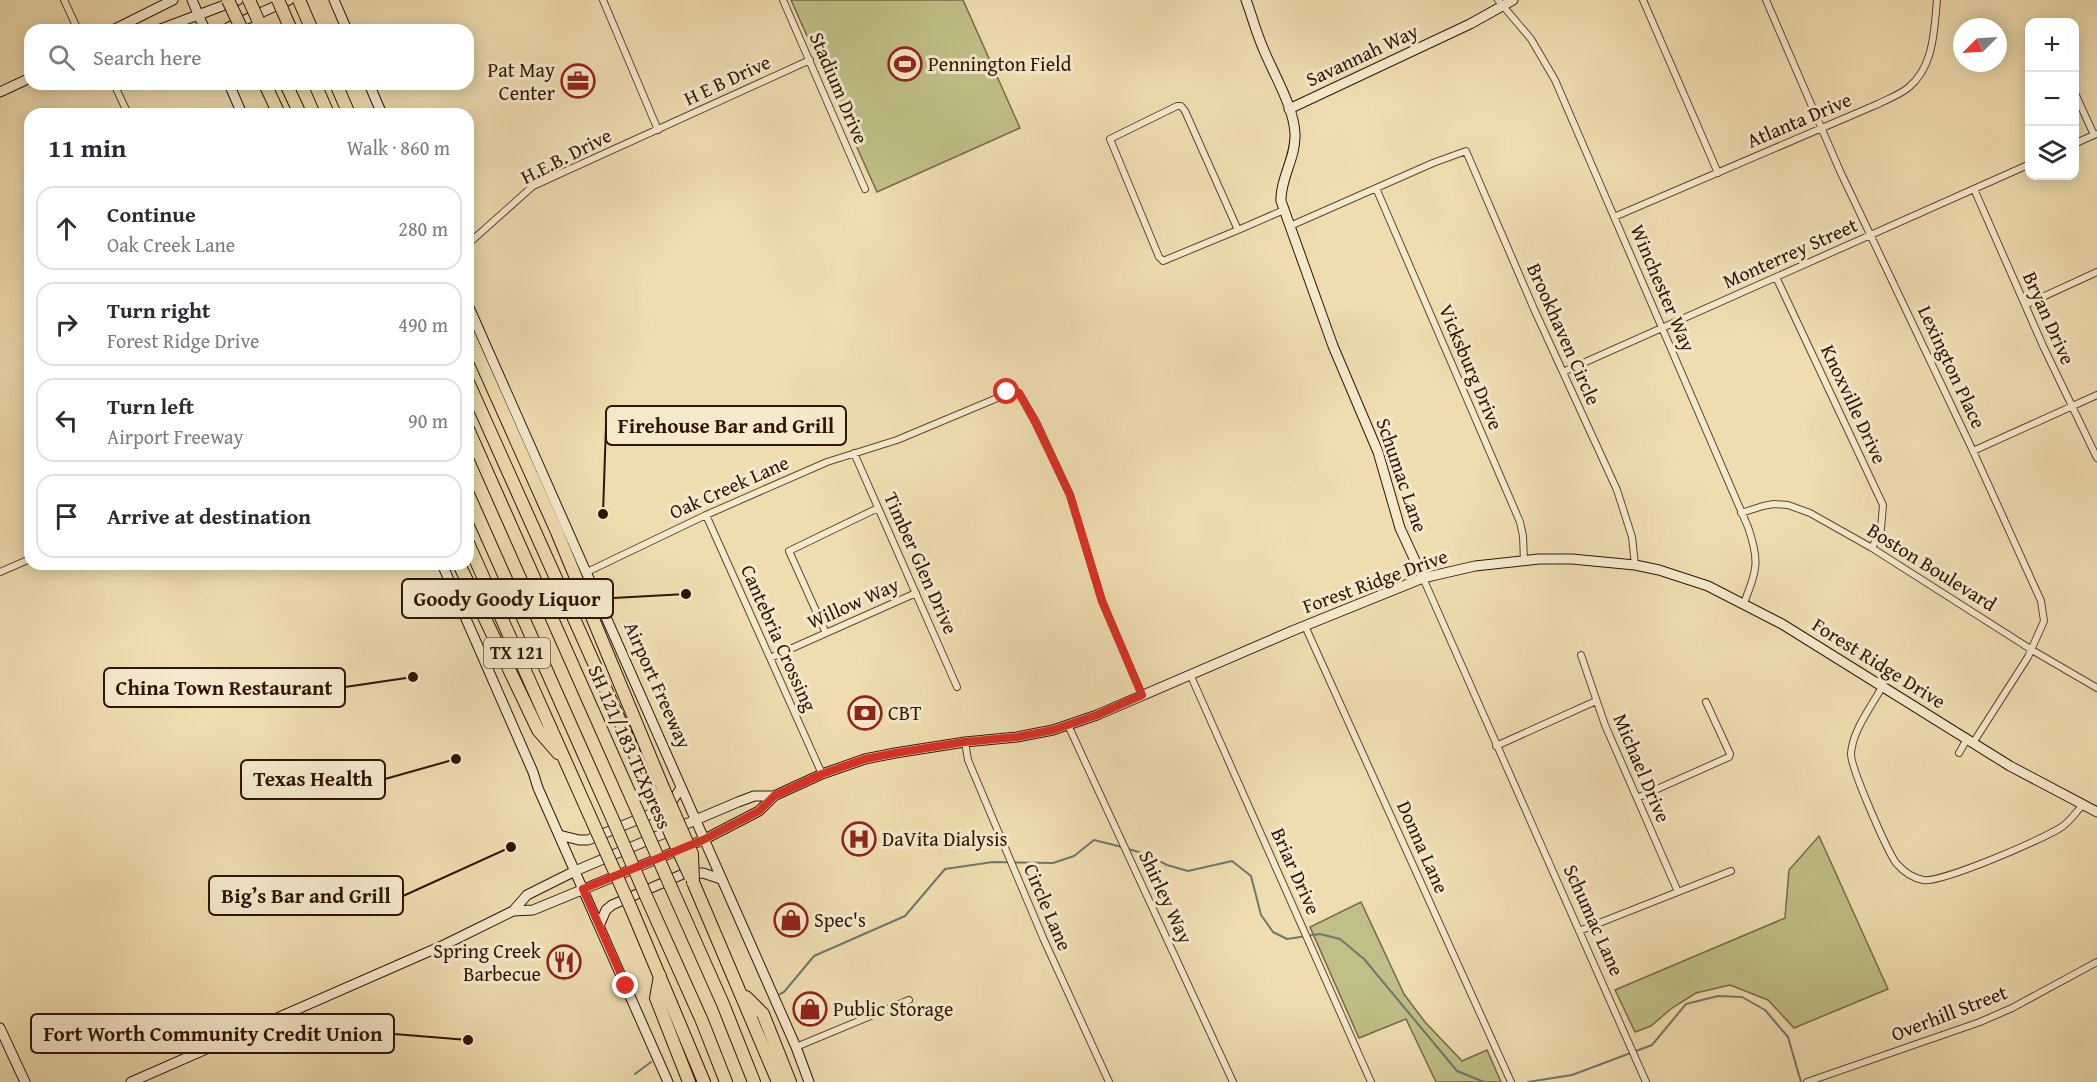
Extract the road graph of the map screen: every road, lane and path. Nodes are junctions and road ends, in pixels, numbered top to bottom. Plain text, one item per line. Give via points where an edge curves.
1 (64, 0) edge
2 (173, 0) edge
3 (192, 0) edge
4 (228, 0) edge
5 (238, 0) edge
6 (249, 0) edge
7 (299, 0) edge
8 (333, 0) edge
9 (603, 0) edge
10 (783, 0) edge
11 (1246, 0) edge
12 (1513, 0) edge
13 (1643, 0) edge
14 (1766, 0) edge
15 (1937, 0) edge
16 (283, 3) edge
17 (1501, 3) edge
18 (158, 4) edge
19 (198, 15) junction
20 (75, 24) edge
21 (125, 24) edge
22 (174, 24) edge
23 (202, 24) edge
24 (236, 24) edge
25 (239, 24) edge
26 (260, 24) edge
27 (289, 24) edge
28 (310, 24) edge
29 (344, 24) edge
30 (810, 60) junction
31 (24, 81) edge
32 (117, 90) edge
33 (232, 90) edge
34 (268, 90) edge
35 (289, 90) edge
36 (318, 90) edge
37 (339, 90) edge
38 (372, 90) edge
39 (0, 92) edge
40 (2079, 101) edge
41 (125, 108) edge
42 (239, 108) edge
43 (276, 108) edge
44 (297, 108) edge
45 (325, 108) edge
46 (346, 108) edge
47 (379, 108) edge
48 (1289, 109) junction
49 (1822, 128) junction
50 (658, 130) junction
51 (2096, 134) edge
52 (2079, 142) edge
53 (2025, 166) edge
54 (1718, 173) junction
55 (1376, 188) junction
56 (865, 189) dead end
57 (1974, 189) junction
58 (1284, 210) junction
59 (1614, 217) junction
60 (1290, 226) junction
61 (1238, 230) junction
62 (1871, 235) junction
63 (474, 239) edge
64 (2097, 272) edge
65 (1776, 277) junction
66 (2025, 305) junction
67 (474, 318) edge
68 (1662, 328) junction
69 (474, 346) edge
70 (1563, 372) junction
71 (474, 395) edge
72 (2097, 395) edge
73 (2071, 407) junction
74 (474, 443) edge
75 (1973, 451) junction
76 (854, 453) junction
77 (2097, 458) edge
78 (474, 507) edge
79 (878, 508) junction
80 (1741, 513) junction
81 (706, 515) junction
82 (1872, 548) junction
83 (474, 556) edge
84 (1524, 561) junction
85 (24, 562) edge
86 (1635, 565) junction
87 (445, 570) edge
88 (462, 570) edge
89 (0, 572) edge
90 (587, 572) junction
91 (1423, 579) junction
92 (916, 593) junction
93 (1744, 603) junction
94 (1305, 626) junction
95 (825, 633) junction
96 (2032, 650) junction
97 (1581, 655) dead end
98 (770, 658) junction
99 (1191, 674) junction
100 (957, 687) dead end
101 (1882, 687) junction
102 (2097, 688) edge
103 (1142, 695) junction
104 (1596, 701) junction
105 (1706, 702) dead end
106 (1068, 725) junction
107 (1970, 741) junction
108 (964, 742) junction
109 (1496, 746) junction
110 (1959, 753) dead end
111 (567, 764) junction
112 (822, 774) junction
113 (681, 788) junction
114 (658, 792) junction
115 (774, 796) junction
116 (1637, 798) junction
117 (2082, 806) junction
118 (2097, 812) edge
119 (694, 820) junction
120 (559, 835) junction
121 (703, 840) junction
122 (1731, 871) dead end
123 (575, 872) junction
124 (721, 879) junction
125 (583, 889) junction
126 (1678, 892) junction
127 (513, 911) junction
128 (599, 926) junction
129 (1579, 931) junction
130 (2097, 963) edge
131 (660, 976) junction
132 (740, 992) junction
133 (909, 1000) dead end
134 (0, 1028) edge
135 (796, 1047) junction
136 (1510, 1080) edge
137 (25, 1082) edge
138 (131, 1082) edge
139 (668, 1082) edge
140 (688, 1082) edge
141 (704, 1082) edge
142 (726, 1082) edge
143 (754, 1082) edge
144 (778, 1082) edge
145 (790, 1082) edge
146 (809, 1082) edge
147 (1109, 1082) edge
148 (1233, 1082) edge
149 (1371, 1082) edge
150 (1646, 1082) edge
151 (1807, 1082) edge

1 - 20 street
2 - 18 main road
3 - 19 main road
4 - 25 highway, bridge
5 - 19 main road
6 - 26 highway, bridge
7 - 28 highway
8 - 29 main road
9 - 50 street
10 - 30 street, Stadium Drive
11 - 48 main road, Schumac Lane
12 - 17 main road, Savannah Way
13 - 54 street
14 - 49 street, Lexington Place
15 - 49 street, Atlanta Drive via 1933,45 1916,79 1900,93
16 - 24 main road
16 - 27 highway
17 - 48 main road, Savannah Way
17 - 59 street, Winchester Way via 1542,56
18 - 21 main road
19 - 22 main road
19 - 23 main road
30 - 50 street, H E B Drive
30 - 56 street, Stadium Drive
31 - 39 main road
32 - 41 street
33 - 42 main road
34 - 43 highway
35 - 44 highway
36 - 45 highway
37 - 46 highway
38 - 47 main road
40 - 51 street
48 - 58 main road, Schumac Lane via 1295,136 1280,194
49 - 54 street, Atlanta Drive
49 - 62 street, Lexington Place
50 - 63 street, H.E.B. Drive via 533,186
51 - 52 street
53 - 57 street, Monterrey Street
54 - 59 street, Atlanta Drive
55 - 60 street
55 - 70 street, Brookhaven Circle via 1463,151 1468,154
55 - 84 street, Vicksburg Drive via 1520,522
57 - 62 street, Monterrey Street
57 - 66 street, Bryan Drive
58 - 60 main road, Schumac Lane
58 - 61 street
59 - 68 street, Winchester Way
60 - 91 main road, Schumac Lane via 1333,346 1378,452 1400,528
61 - 61 street via 1163,261 1114,153 1111,137 1181,106
62 - 65 street, Monterrey Street
62 - 75 street, Lexington Place
64 - 66 street
65 - 68 street, Monterrey Street
65 - 82 street, Knoxville Drive via 1883,505 1881,530
66 - 73 street, Bryan Drive
67 - 90 main road, Airport Freeway
68 - 70 street, Monterrey Street
68 - 80 street, Winchester Way
69 - 114 highway via 557,532
70 - 86 street, Brookhaven Circle via 1617,490 1632,537
71 - 114 highway, TX 121
72 - 73 street
73 - 75 street
73 - 77 street, Bryan Drive
74 - 143 highway, SH 121/183 TEXpress, bridge
75 - 96 street, Lexington Place via 2041,601 2044,621
76 - 79 street, Timber Glen Drive
76 - 81 street, Oak Creek Lane
76 - 103 street, Oak Creek Lane via 897,440 1007,392 1019,393 1070,495 1102,601
78 - 142 highway, bridge
79 - 92 street, Timber Glen Drive
79 - 95 street via 789,551
80 - 82 street, Boston Boulevard via 1763,506 1788,505
80 - 93 street, Winchester Way via 1755,547 1757,565
81 - 90 street, Oak Creek Lane
81 - 98 street, Cantebria Crossing
82 - 96 street, Boston Boulevard
83 - 111 highway, TX 121
84 - 86 main road, Forest Ridge Drive via 1572,559
84 - 91 main road, Forest Ridge Drive via 1474,566
85 - 89 street
86 - 93 main road, Forest Ridge Drive via 1708,586
87 - 120 main road
88 - 111 highway via 538,730
90 - 113 main road, Airport Freeway
91 - 94 main road, Forest Ridge Drive
91 - 109 street, Schumac Lane
92 - 95 street, Willow Way
92 - 100 street, Timber Glen Drive
93 - 101 main road, Forest Ridge Drive
94 - 99 main road, Forest Ridge Drive
94 - 136 street, Donna Lane
95 - 98 street, Willow Way
96 - 102 street, Boston Boulevard
96 - 107 street, Lexington Place
97 - 104 street, Michael Drive
98 - 112 street, Cantebria Crossing
99 - 103 main road, Forest Ridge Drive
99 - 149 street, Briar Drive
101 - 107 main road, Forest Ridge Drive
101 - 117 street via 1856,735 1851,759 1892,857 1907,873 1930,881 1959,872 2062,827
103 - 106 main road, Forest Ridge Drive
104 - 109 street
104 - 116 street, Michael Drive
105 - 116 street via 1729,757
106 - 108 main road, Forest Ridge Drive via 1017,737
106 - 148 street, Shirley Way
107 - 110 street, Lexington Place
107 - 117 main road, Forest Ridge Drive
108 - 112 main road, Forest Ridge Drive via 865,759
108 - 147 street, Circle Lane via 968,760 1044,940
109 - 129 street, Schumac Lane
111 - 131 highway, TX 121, bridge
112 - 115 main road, Forest Ridge Drive
113 - 119 main road, Airport Freeway
113 - 120 main road via 668,807 588,840
114 - 132 highway, TX 121, bridge
115 - 119 main road, Forest Ridge Drive via 754,796
115 - 121 main road, Forest Ridge Drive via 759,811
116 - 126 street, Michael Drive
117 - 118 main road, Forest Ridge Drive
119 - 121 main road, Airport Freeway
119 - 123 main road, Forest Ridge Drive
120 - 123 main road
121 - 124 main road, Airport Freeway
121 - 125 main road, Forest Ridge Drive
122 - 126 street
123 - 125 main road
123 - 127 main road, Forest Ridge Drive via 527,895
124 - 128 main road via 703,873 683,874 612,905
124 - 135 main road, Airport Freeway
125 - 127 main road, Forest Ridge Drive via 533,910
125 - 128 main road
126 - 129 street
127 - 138 main road, Forest Ridge Drive
128 - 139 main road
129 - 150 street, Schumac Lane
130 - 151 street, Overhill Street via 1980,1022
131 - 140 highway via 656,998
131 - 141 highway, TX 121
132 - 144 highway, TX 121
132 - 145 highway via 763,1014
133 - 135 street
134 - 137 main road
135 - 146 main road, Airport Freeway

